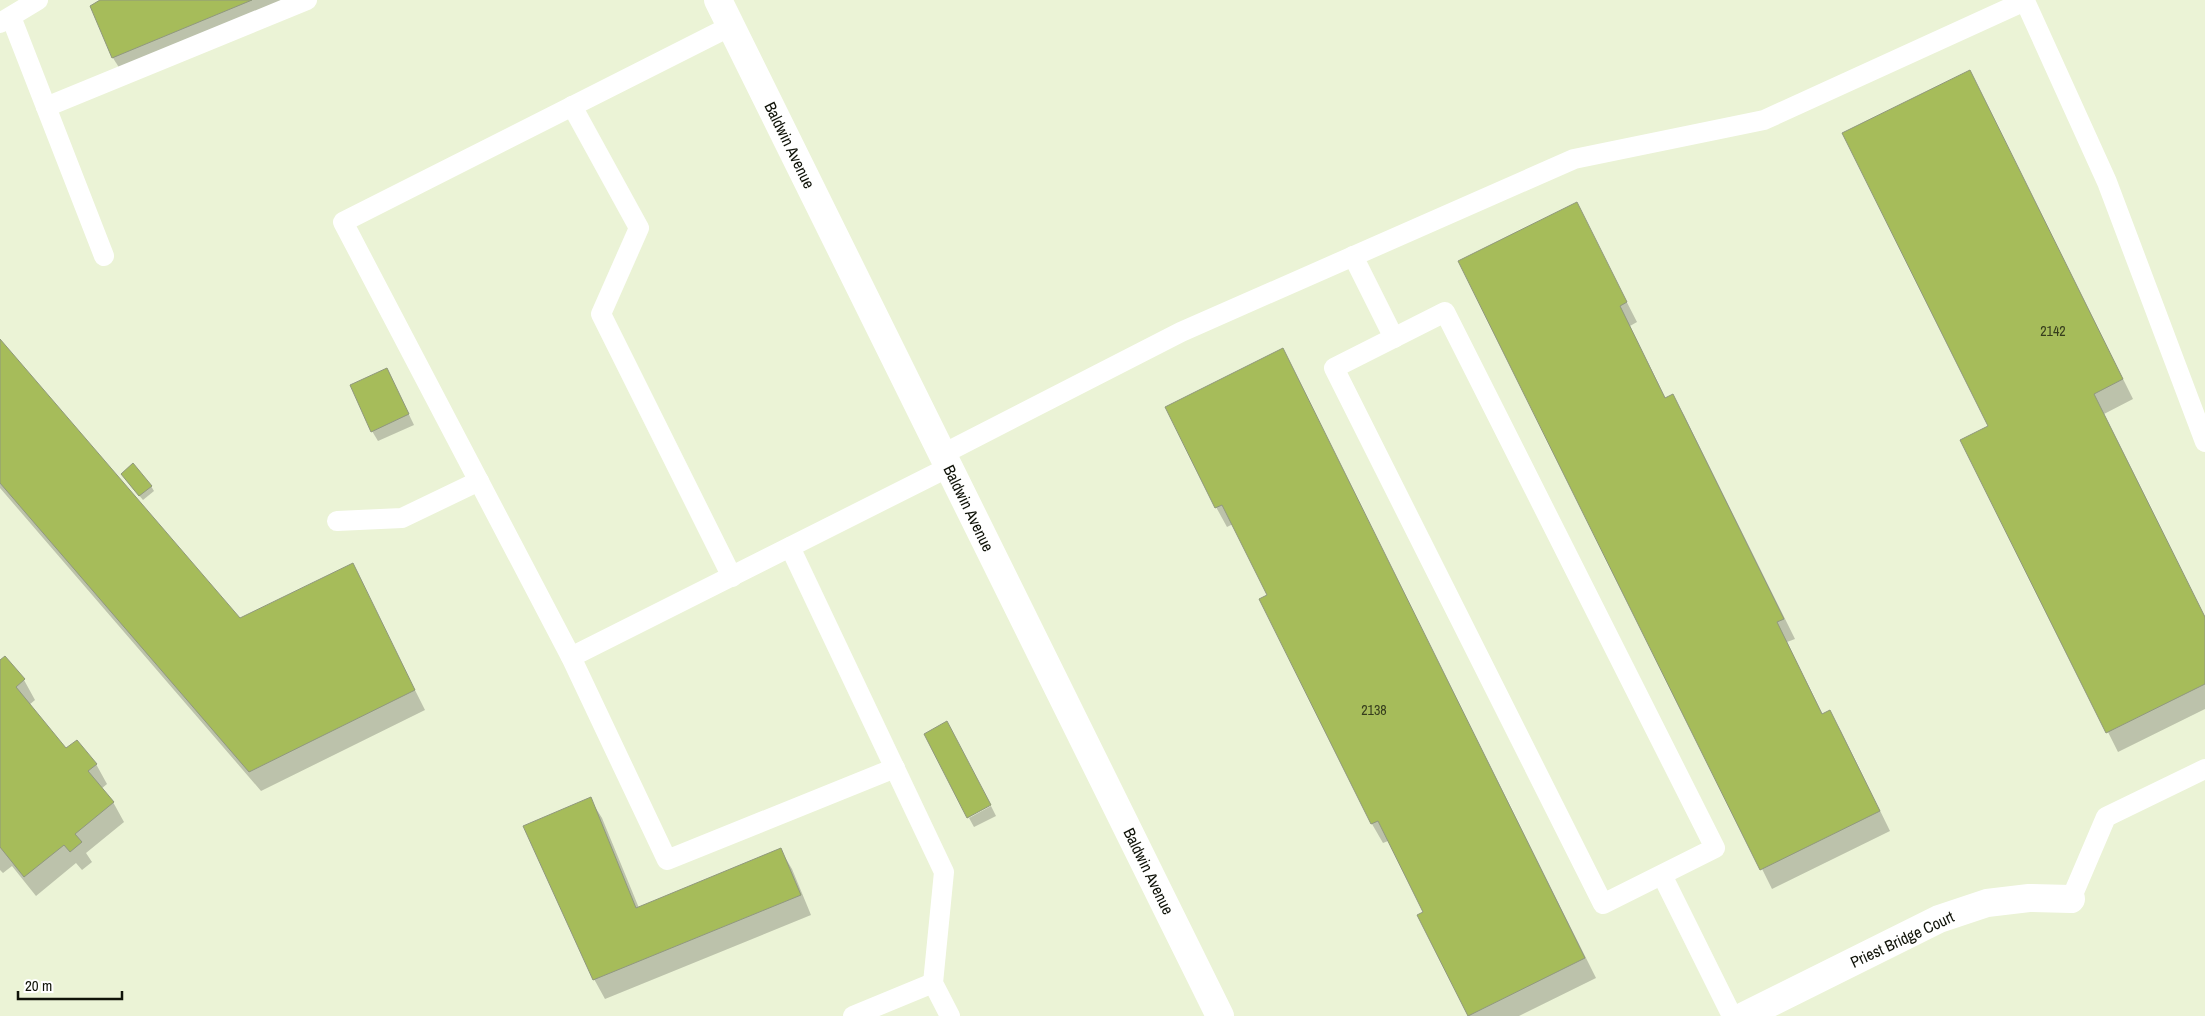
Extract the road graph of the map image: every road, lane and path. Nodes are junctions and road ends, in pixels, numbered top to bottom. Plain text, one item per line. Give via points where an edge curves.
1 (38, 0) edge
2 (307, 0) edge
3 (718, 0) edge
4 (5, 20) edge
5 (731, 26) junction
6 (572, 106) junction
7 (46, 107) junction
8 (104, 256) dead end
9 (1353, 256) junction
10 (1394, 338) junction
11 (2205, 442) edge
12 (946, 461) junction
13 (479, 481) junction
14 (337, 521) dead end
15 (790, 547) junction
16 (732, 577) junction
17 (571, 657) junction
18 (895, 768) junction
19 (2205, 769) edge
20 (1662, 875) junction
21 (2070, 899) joint
22 (933, 982) junction
23 (853, 1016) edge
24 (950, 1016) edge
25 (1220, 1016) edge
26 (1732, 1016) edge
27 (1744, 1016) edge

1 - 4 lane
2 - 7 lane
3 - 5 street, Baldwin Avenue
4 - 7 lane
5 - 6 lane
5 - 12 street, Baldwin Avenue
6 - 13 lane via 343,222
6 - 16 lane via 639,228 601,314
7 - 8 lane
9 - 10 lane
9 - 11 lane via 1574,159 1764,120 2025,1 2107,182
9 - 12 lane via 1181,332
10 - 20 lane via 1445,312 1715,848
10 - 20 lane via 1334,368 1603,904
12 - 15 lane
12 - 25 street, Baldwin Avenue
13 - 14 lane via 402,518
13 - 17 lane
15 - 16 lane
15 - 18 lane
16 - 17 lane
17 - 18 lane via 667,860
18 - 22 lane via 944,872
19 - 21 lane via 2106,817
20 - 26 lane
21 - 27 street, Priest Bridge Court via 2029,898 1987,903 1939,919
22 - 23 lane
22 - 24 lane

